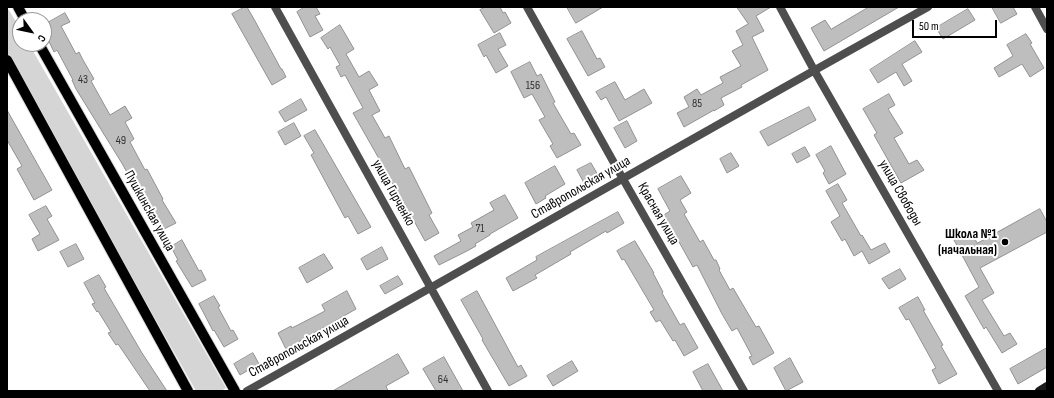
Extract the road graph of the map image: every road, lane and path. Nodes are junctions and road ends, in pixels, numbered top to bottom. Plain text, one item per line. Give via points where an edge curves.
1 (275, 7) edge
2 (528, 7) edge
3 (780, 7) edge
4 (928, 7) edge
5 (1035, 7) edge
6 (1047, 29) edge
7 (44, 52) edge
8 (7, 60) edge
9 (814, 70) junction
10 (623, 179) junction
11 (431, 288) junction
12 (1047, 386) edge
13 (188, 391) edge
14 (235, 391) edge
15 (246, 391) edge
16 (488, 391) edge
17 (744, 391) edge
18 (998, 391) edge
19 (1038, 391) edge

1 - 11 street, улица Гирченко
2 - 10 street, Красная улица
3 - 9 street, улица Свободы
4 - 9 street, Ставропольская улица
5 - 6 street
7 - 14 main road, Пушкинская улица
8 - 13 main road
9 - 10 street, Ставропольская улица
9 - 18 street, улица Свободы
10 - 11 street, Ставропольская улица
10 - 17 street, Красная улица
11 - 15 street, Ставропольская улица
11 - 16 street, улица Гирченко
12 - 19 street

